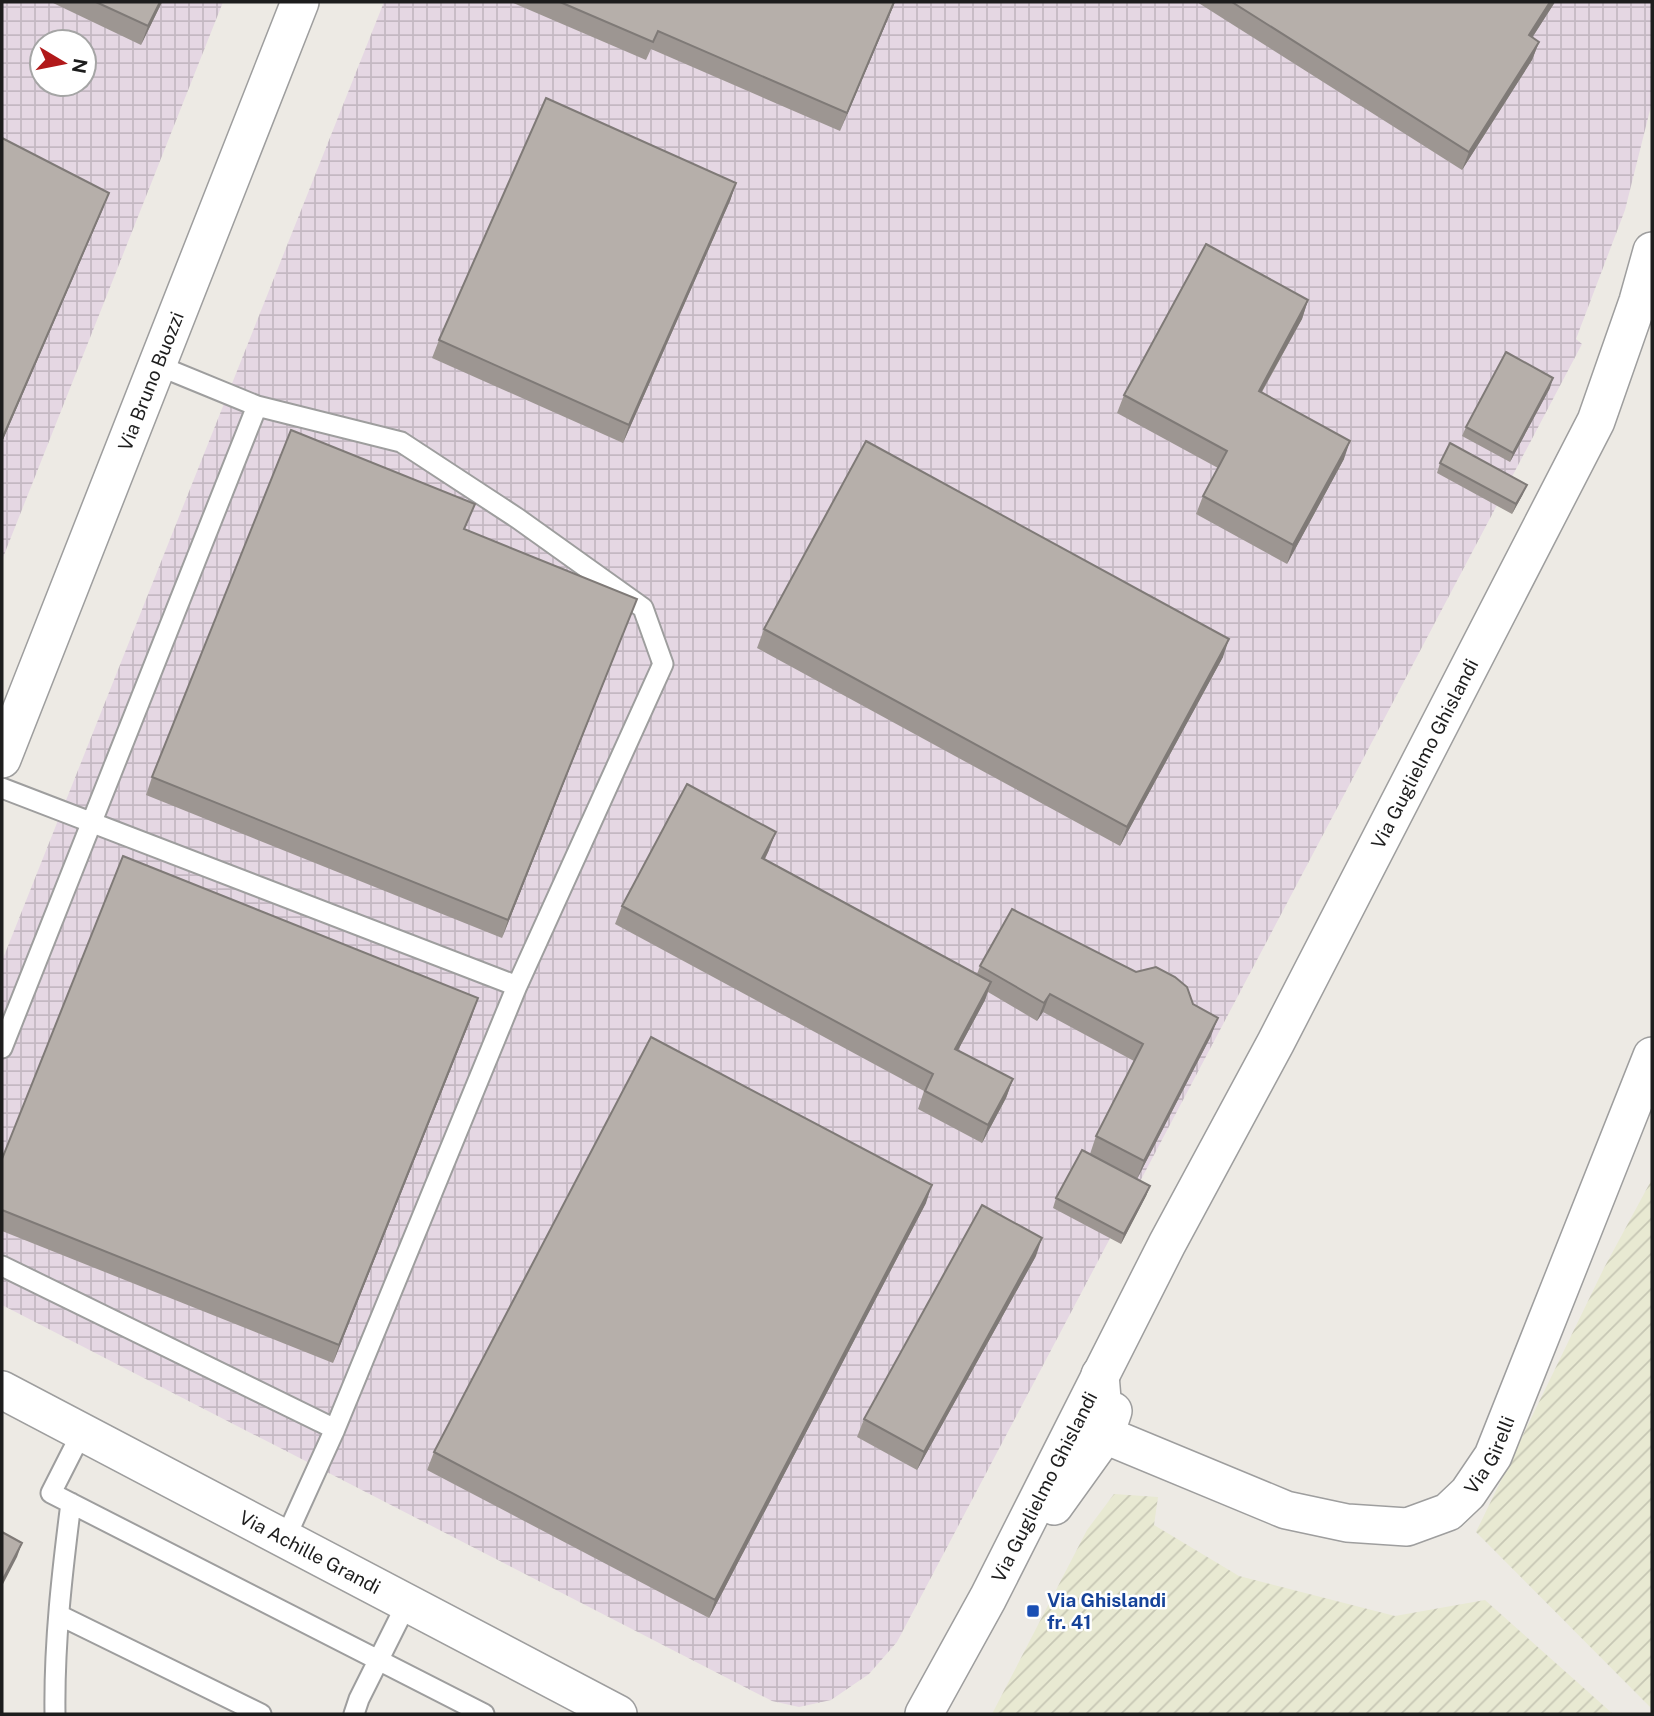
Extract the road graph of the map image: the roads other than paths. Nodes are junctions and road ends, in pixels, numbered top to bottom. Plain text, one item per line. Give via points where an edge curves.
1 (300, 2) edge
2 (1652, 251) edge
3 (157, 365) junction
4 (257, 406) junction
5 (2, 759) edge
6 (2, 788) edge
7 (92, 823) junction
8 (517, 986) junction
9 (2, 1048) edge
10 (1652, 1056) edge
11 (1167, 1244) junction
12 (2, 1266) edge
13 (1100, 1374) junction
14 (2, 1390) edge
15 (335, 1429) junction
16 (82, 1432) junction
17 (1105, 1435) junction
18 (71, 1503) junction
19 (285, 1539) junction
20 (988, 1598) junction
21 (407, 1603) junction
22 (59, 1615) junction
23 (379, 1660) junction
24 (924, 1712) edge
25 (55, 1714) edge
26 (261, 1714) edge
27 (354, 1714) edge
28 (484, 1714) edge
29 (618, 1714) edge

1 - 3 street, Via Bruno Buozzi
2 - 11 street, Via Guglielmo Ghislandi via 1595,421 1276,1042
3 - 4 lane
3 - 5 street, Via Bruno Buozzi
4 - 7 lane
4 - 8 lane via 401,442 643,608 663,664
6 - 7 lane
7 - 8 lane
7 - 9 lane
8 - 15 lane
10 - 17 street, Via Girelli via 1493,1455 1468,1493 1448,1512 1407,1527 1347,1523 1286,1510
11 - 13 street, Via Guglielmo Ghislandi
11 - 17 street, Via Guglielmo Ghislandi
12 - 15 lane
13 - 17 street, Via Guglielmo Ghislandi
13 - 20 street, Via Guglielmo Ghislandi
14 - 16 street, Via Achille Grandi
15 - 19 lane
16 - 18 lane via 51,1493
16 - 19 street, Via Achille Grandi
17 - 20 street, Via Guglielmo Ghislandi
18 - 22 lane
18 - 23 lane
19 - 21 street, Via Achille Grandi
20 - 24 street, Via Guglielmo Ghislandi
21 - 23 lane
21 - 29 street, Via Achille Grandi
22 - 25 lane
22 - 26 lane
23 - 27 lane
23 - 28 lane

